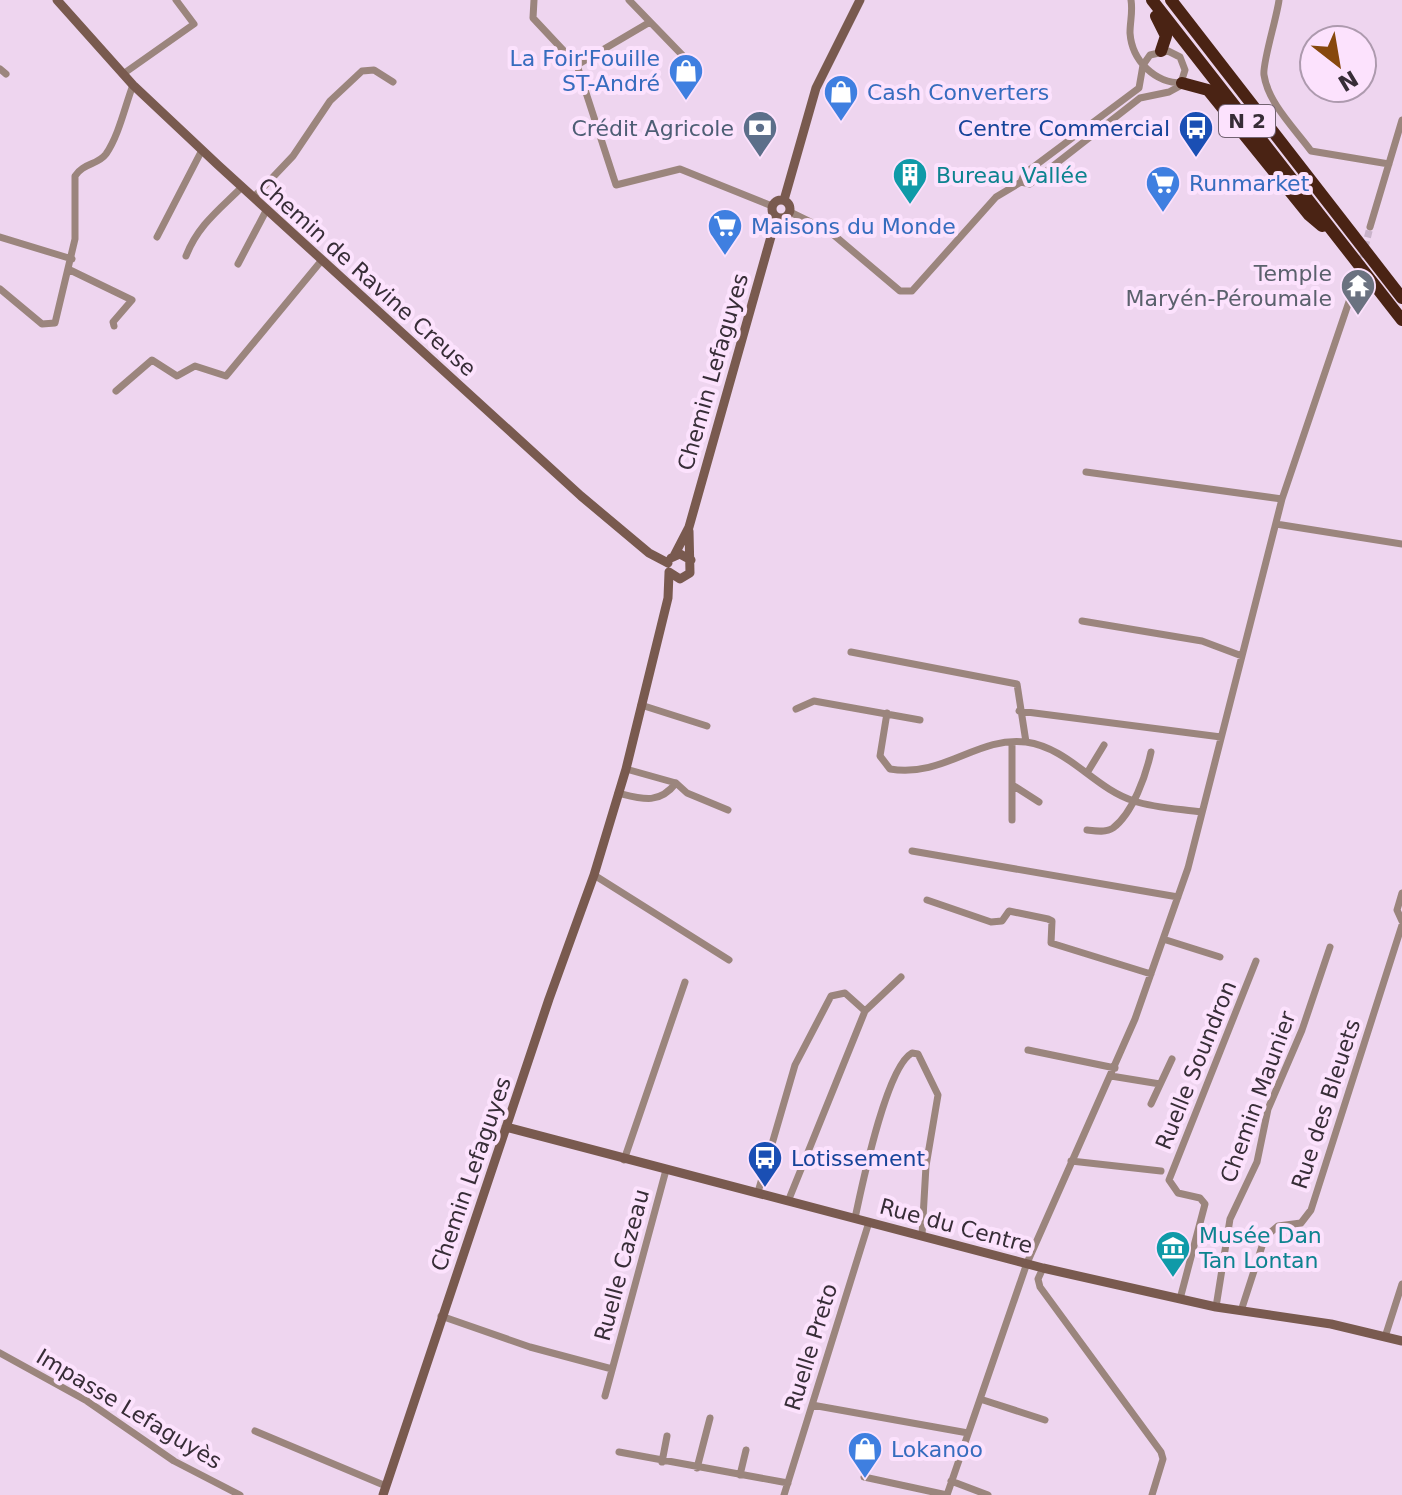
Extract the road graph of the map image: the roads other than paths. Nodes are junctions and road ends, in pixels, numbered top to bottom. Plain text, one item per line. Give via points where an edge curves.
1 (57, 0) edge
2 (176, 0) edge
3 (534, 0) edge
4 (629, 0) edge
5 (860, 0) edge
6 (1131, 0) edge
7 (1146, 0) edge
8 (1152, 0) edge
9 (1171, 0) edge
10 (1179, 0) edge
11 (1279, 0) edge
12 (650, 22) junction
13 (1161, 51) junction
14 (688, 61) dead end
15 (577, 65) junction
16 (1143, 65) junction
17 (123, 74) junction
18 (1143, 79) junction
19 (393, 82) dead end
20 (1182, 83) junction
21 (1235, 83) junction
22 (133, 85) junction
23 (1157, 92) junction
24 (1402, 120) edge
25 (202, 150) junction
26 (1389, 164) junction
27 (1021, 182) junction
28 (242, 187) junction
29 (254, 197) junction
30 (784, 200) junction
31 (267, 209) junction
32 (772, 211) junction
33 (787, 215) junction
34 (774, 226) junction
35 (1370, 227) tunnel mouth
36 (0, 237) edge
37 (157, 237) dead end
38 (1342, 243) junction
39 (186, 256) dead end
40 (72, 259) junction
41 (322, 260) junction
42 (238, 264) dead end
43 (70, 270) junction
44 (1357, 278) tunnel mouth
45 (0, 289) edge
46 (1402, 298) edge
47 (1402, 320) edge
48 (114, 326) dead end
49 (116, 391) dead end
50 (1086, 472) dead end
51 (1282, 499) junction
52 (1276, 524) junction
53 (689, 527) junction
54 (1402, 544) edge
55 (691, 560) junction
56 (670, 564) junction
57 (686, 577) junction
58 (668, 598) junction
59 (1082, 621) dead end
60 (851, 652) dead end
61 (1242, 656) junction
62 (641, 705) junction
63 (796, 709) dead end
64 (1019, 711) junction
65 (887, 713) junction
66 (920, 720) dead end
67 (707, 726) dead end
68 (1221, 737) junction
69 (1012, 742) junction
70 (1026, 742) junction
71 (1104, 745) dead end
72 (1151, 752) dead end
73 (626, 769) junction
74 (1087, 773) junction
75 (676, 783) junction
76 (1014, 786) junction
77 (618, 793) junction
78 (1132, 801) junction
79 (1039, 802) dead end
80 (728, 810) dead end
81 (1201, 812) junction
82 (1012, 820) dead end
83 (1087, 830) dead end
84 (912, 851) dead end
85 (594, 875) junction
86 (1402, 893) edge
87 (1178, 897) junction
88 (927, 900) dead end
89 (1402, 923) edge
90 (1163, 939) junction
91 (1330, 947) dead end
92 (1220, 957) dead end
93 (729, 960) dead end
94 (1256, 961) dead end
95 (1151, 974) junction
96 (901, 977) dead end
97 (685, 982) dead end
98 (865, 1011) junction
99 (1028, 1050) dead end
100 (1172, 1059) dead end
101 (1113, 1072) junction
102 (1160, 1084) junction
103 (1151, 1104) dead end
104 (506, 1127) junction
105 (624, 1160) junction
106 (1071, 1161) junction
107 (666, 1170) junction
108 (1161, 1171) dead end
109 (758, 1192) junction
110 (789, 1199) junction
111 (855, 1218) junction
112 (869, 1222) junction
113 (922, 1235) junction
114 (1027, 1263) junction
115 (1043, 1268) junction
116 (1402, 1284) edge
117 (1180, 1299) junction
118 (1216, 1307) junction
119 (1241, 1311) junction
120 (441, 1316) junction
121 (1385, 1337) junction
122 (1402, 1341) edge
123 (0, 1353) edge
124 (612, 1369) junction
125 (605, 1396) dead end
126 (980, 1399) junction
127 (812, 1405) junction
128 (710, 1418) dead end
129 (1045, 1420) dead end
130 (255, 1431) dead end
131 (968, 1433) junction
132 (667, 1436) dead end
133 (746, 1450) dead end
134 (619, 1452) dead end
135 (662, 1462) junction
136 (697, 1468) junction
137 (740, 1475) junction
138 (864, 1477) dead end
139 (951, 1481) junction
140 (788, 1483) junction
141 (385, 1490) edge
142 (240, 1495) edge
143 (784, 1495) edge
144 (988, 1495) edge
145 (1152, 1495) edge

1 - 17 main road, Chemin de Ravine Creuse
2 - 17 street via 194,24
3 - 15 street via 533,18
4 - 12 street
5 - 30 main road via 816,88
6 - 16 street via 1130,34
7 - 13 highway via 1166,36
8 - 38 highway, N 2
9 - 21 highway, N 2
10 - 21 highway
11 - 26 street via 1263,73 1271,95 1311,151
12 - 14 street
12 - 15 street
13 - 16 street
13 - 20 street via 1180,57
15 - 32 street via 616,185 680,169
16 - 18 street
16 - 20 street via 1160,80
17 - 22 main road, Chemin de Ravine Creuse
18 - 23 street
18 - 27 street via 1130,96 1024,174
19 - 29 street via 374,70 362,71 330,101 293,156
20 - 23 street via 1169,92
20 - 38 highway via 1208,90 1309,215
21 - 46 highway, N 2
22 - 25 main road, Chemin de Ravine Creuse
22 - 40 street via 108,152 75,176
23 - 27 street via 1140,98 1030,184
24 - 26 street
25 - 28 main road, Chemin de Ravine Creuse
25 - 37 street
26 - 35 street
27 - 33 street via 996,197 916,288 906,292 829,231
28 - 29 main road, Chemin de Ravine Creuse
28 - 39 street via 224,209 206,219
29 - 31 main road, Chemin de Ravine Creuse
30 - 32 main road via 778,200
30 - 33 main road
31 - 41 main road, Chemin de Ravine Creuse
31 - 42 street
32 - 33 main road
32 - 34 main road, Chemin Lefaguyes
33 - 34 main road
34 - 53 main road, Chemin Lefaguyes
36 - 40 street
38 - 47 highway, N 2
40 - 43 street
41 - 49 street via 226,376 195,366 177,376 152,360
41 - 56 main road, Chemin de Ravine Creuse via 581,496 649,553
43 - 45 street via 51,325
43 - 48 street via 132,300
44 - 51 street
50 - 51 street
51 - 52 street
52 - 54 street
52 - 61 street
53 - 55 main road, Chemin Lefaguyes
53 - 56 main road, Chemin Lefaguyes
55 - 56 main road via 680,554
55 - 57 main road
56 - 57 main road via 673,577
56 - 58 main road, Chemin Lefaguyes
57 - 58 main road, Chemin Lefaguyes
58 - 62 main road, Chemin Lefaguyes
59 - 61 street via 1202,641
60 - 64 street via 1017,684
61 - 68 street
62 - 67 street
62 - 73 main road, Chemin Lefaguyes
63 - 65 street via 814,701
64 - 68 street
64 - 70 street
65 - 66 street
65 - 69 street via 880,756 890,769 928,770
68 - 81 street
69 - 70 street
69 - 76 street
70 - 74 street via 1056,752
71 - 74 street
72 - 78 street
73 - 75 street
73 - 77 main road, Chemin Lefaguyes
74 - 78 street
75 - 77 street via 649,801
75 - 80 street
76 - 79 street
76 - 82 street
77 - 85 main road, Chemin Lefaguyes
78 - 81 street
78 - 83 street via 1112,828
81 - 87 street
84 - 87 street
85 - 93 street
85 - 104 main road, Chemin Lefaguyes
86 - 89 street, Rue des Bleuets via 1397,910
87 - 90 street
88 - 95 street via 991,922 1002,921 1009,911 1048,919 1051,943
89 - 119 street, Rue des Bleuets via 1311,1210 1301,1223 1278,1226 1265,1237
90 - 92 street
90 - 95 street
91 - 118 street, Chemin Maunier via 1268,1109 1257,1162 1230,1219
94 - 117 street, Ruelle Soundron via 1169,1180 1178,1193 1205,1204
95 - 101 street
96 - 98 street
97 - 105 street
98 - 109 street via 845,993 831,996 795,1065
98 - 110 street
99 - 101 street
100 - 102 street
101 - 102 street
101 - 106 street
102 - 103 street
104 - 105 main road, Rue du Centre
104 - 120 main road, Chemin Lefaguyes
105 - 107 main road, Rue du Centre
106 - 108 street
106 - 114 street
107 - 109 main road, Rue du Centre
107 - 124 street, Ruelle Cazeau
109 - 110 main road, Rue du Centre
110 - 111 main road, Rue du Centre
111 - 112 main road, Rue du Centre
111 - 113 street via 894,1078 903,1060 918,1054 938,1095
112 - 113 main road, Rue du Centre
112 - 127 street, Ruelle Preto
113 - 114 main road, Rue du Centre
114 - 115 main road, Rue du Centre
114 - 126 street
115 - 117 main road, Rue du Centre
115 - 145 street via 1040,1287 1161,1452
116 - 121 street
117 - 118 main road, Rue du Centre
118 - 119 main road, Rue du Centre
119 - 121 main road, Rue du Centre
120 - 124 street, Ruelle Cazeau
120 - 141 main road, Chemin Lefaguyes
121 - 122 main road, Rue du Centre
123 - 142 street, Impasse Lefaguyès via 87,1401 174,1461
124 - 125 street, Ruelle Cazeau
126 - 129 street
126 - 131 street
127 - 131 street
127 - 140 street, Ruelle Preto
128 - 136 street
130 - 141 street, Chemin Lefaguyes
131 - 139 street
132 - 135 street
133 - 137 street
134 - 135 street
135 - 136 street
136 - 137 street
137 - 140 street
138 - 139 street via 947,1495
139 - 144 street
140 - 143 street, Ruelle Preto

